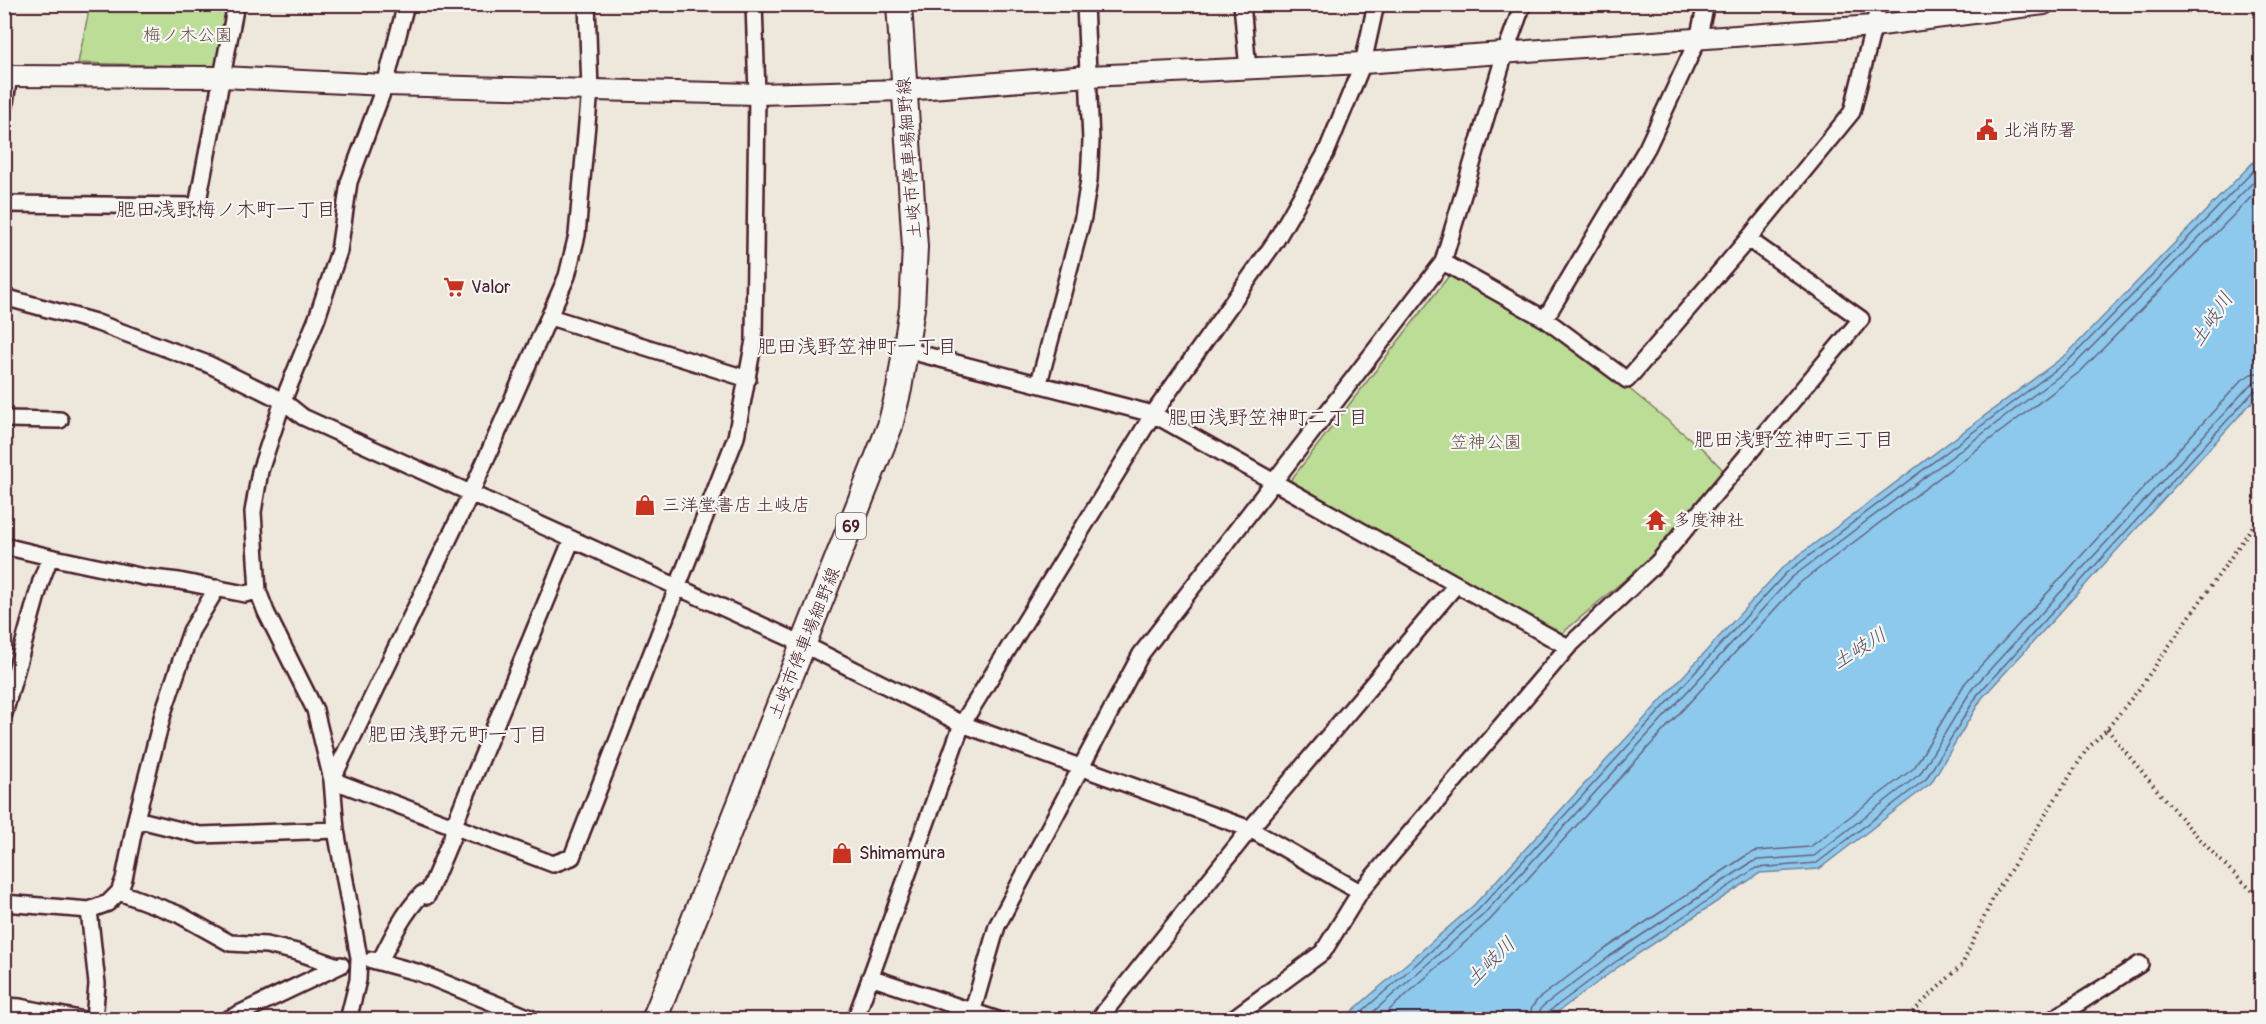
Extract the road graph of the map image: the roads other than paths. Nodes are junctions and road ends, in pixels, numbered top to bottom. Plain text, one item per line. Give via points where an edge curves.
1 (236, 4) edge
2 (406, 4) edge
3 (587, 4) edge
4 (754, 4) edge
5 (899, 4) edge
6 (1085, 4) edge
7 (1242, 4) edge
8 (1376, 4) edge
9 (1523, 4) edge
10 (1706, 4) edge
11 (1879, 4) edge
12 (2044, 4) edge
13 (1873, 26) junction
14 (1698, 39) junction
15 (1505, 52) junction
16 (1363, 63) junction
17 (1248, 70) junction
18 (7, 76) edge
19 (1089, 76) junction
20 (222, 77) junction
21 (386, 85) junction
22 (590, 90) junction
23 (904, 90) junction
24 (757, 94) junction
25 (4, 109) edge
26 (4, 204) edge
27 (1748, 239) junction
28 (1443, 262) junction
29 (4, 297) edge
30 (550, 317) junction
31 (1545, 319) junction
32 (906, 350) junction
33 (748, 379) junction
34 (1039, 383) junction
35 (283, 401) junction
36 (1153, 414) junction
37 (4, 419) edge
38 (60, 420) dead end
39 (1273, 481) junction
40 (471, 493) junction
41 (572, 539) junction
42 (4, 546) edge
43 (50, 557) junction
44 (1456, 585) junction
45 (217, 588) junction
46 (679, 588) junction
47 (258, 591) junction
48 (803, 644) junction
49 (1568, 647) junction
50 (4, 714) edge
51 (962, 724) junction
52 (1081, 766) junction
53 (332, 780) junction
54 (136, 819) junction
55 (454, 825) junction
56 (1250, 829) junction
57 (336, 830) junction
58 (119, 892) junction
59 (1360, 892) junction
60 (4, 903) edge
61 (89, 910) junction
62 (359, 958) junction
63 (380, 961) junction
64 (2140, 964) dead end
65 (338, 966) junction
66 (870, 977) junction
67 (4, 1006) edge
68 (971, 1016) edge
69 (84, 1020) edge
70 (94, 1020) edge
71 (226, 1020) edge
72 (348, 1020) edge
73 (535, 1020) edge
74 (654, 1020) edge
75 (855, 1020) edge
76 (998, 1020) edge
77 (1098, 1020) edge
78 (1231, 1020) edge
79 (2052, 1020) edge

1 - 20 street
2 - 21 street
3 - 22 street
4 - 24 street
5 - 23 main road, 土岐市停車場細野線 / 69
6 - 19 street
7 - 17 street
8 - 16 street
9 - 15 street
10 - 14 street
11 - 13 street
12 - 13 street
13 - 14 street
13 - 27 street via 1852,112
14 - 15 street
14 - 31 street via 1647,148
15 - 16 street
15 - 28 street
16 - 17 street
16 - 36 street via 1326,153 1275,242
17 - 19 street
18 - 20 street
18 - 25 street
19 - 23 street
19 - 34 street via 1091,141 1083,217
20 - 21 street
20 - 26 street via 197,206
21 - 22 street
21 - 35 street via 349,182 339,251
22 - 24 street
22 - 30 street via 577,235 567,276
23 - 24 street
23 - 32 main road, 土岐市停車場細野線 / 69 via 915,247
24 - 33 street via 754,340
27 - 31 street via 1627,380
27 - 49 street via 1861,319 1658,562
28 - 31 street
28 - 39 street
29 - 35 street via 95,322 208,364
30 - 33 street
30 - 40 street
32 - 34 street
32 - 48 main road, 土岐市停車場細野線 / 69 via 890,426
33 - 46 street via 736,437
34 - 36 street
35 - 40 street via 303,417
35 - 47 street via 260,471 253,512
36 - 39 street
36 - 51 street
37 - 38 street
39 - 44 street
39 - 52 street via 1141,654
40 - 41 street
40 - 53 street
41 - 46 street
41 - 55 street
42 - 43 street
43 - 45 street
43 - 50 street
44 - 49 street
44 - 56 street
45 - 47 street via 245,594
45 - 54 street via 191,631 164,710
46 - 48 street
46 - 55 street via 572,857 553,864
47 - 53 street via 315,710
48 - 51 street
48 - 74 main road, 土岐市停車場細野線 / 69
49 - 59 street
51 - 52 street
51 - 66 street
52 - 56 street
52 - 68 street via 997,926
53 - 55 street
53 - 57 street
54 - 57 street via 200,835
54 - 58 street
55 - 63 street via 427,896 422,894 412,904
56 - 59 street
56 - 77 street
57 - 62 street
58 - 61 street via 108,903
58 - 65 street via 178,914 230,943 266,945
59 - 78 street via 1323,952
60 - 61 street
61 - 70 street via 97,984
62 - 63 street
62 - 65 street
62 - 72 street
63 - 73 street
64 - 79 street
65 - 71 street
66 - 68 street
66 - 75 street
67 - 69 street
68 - 76 street

